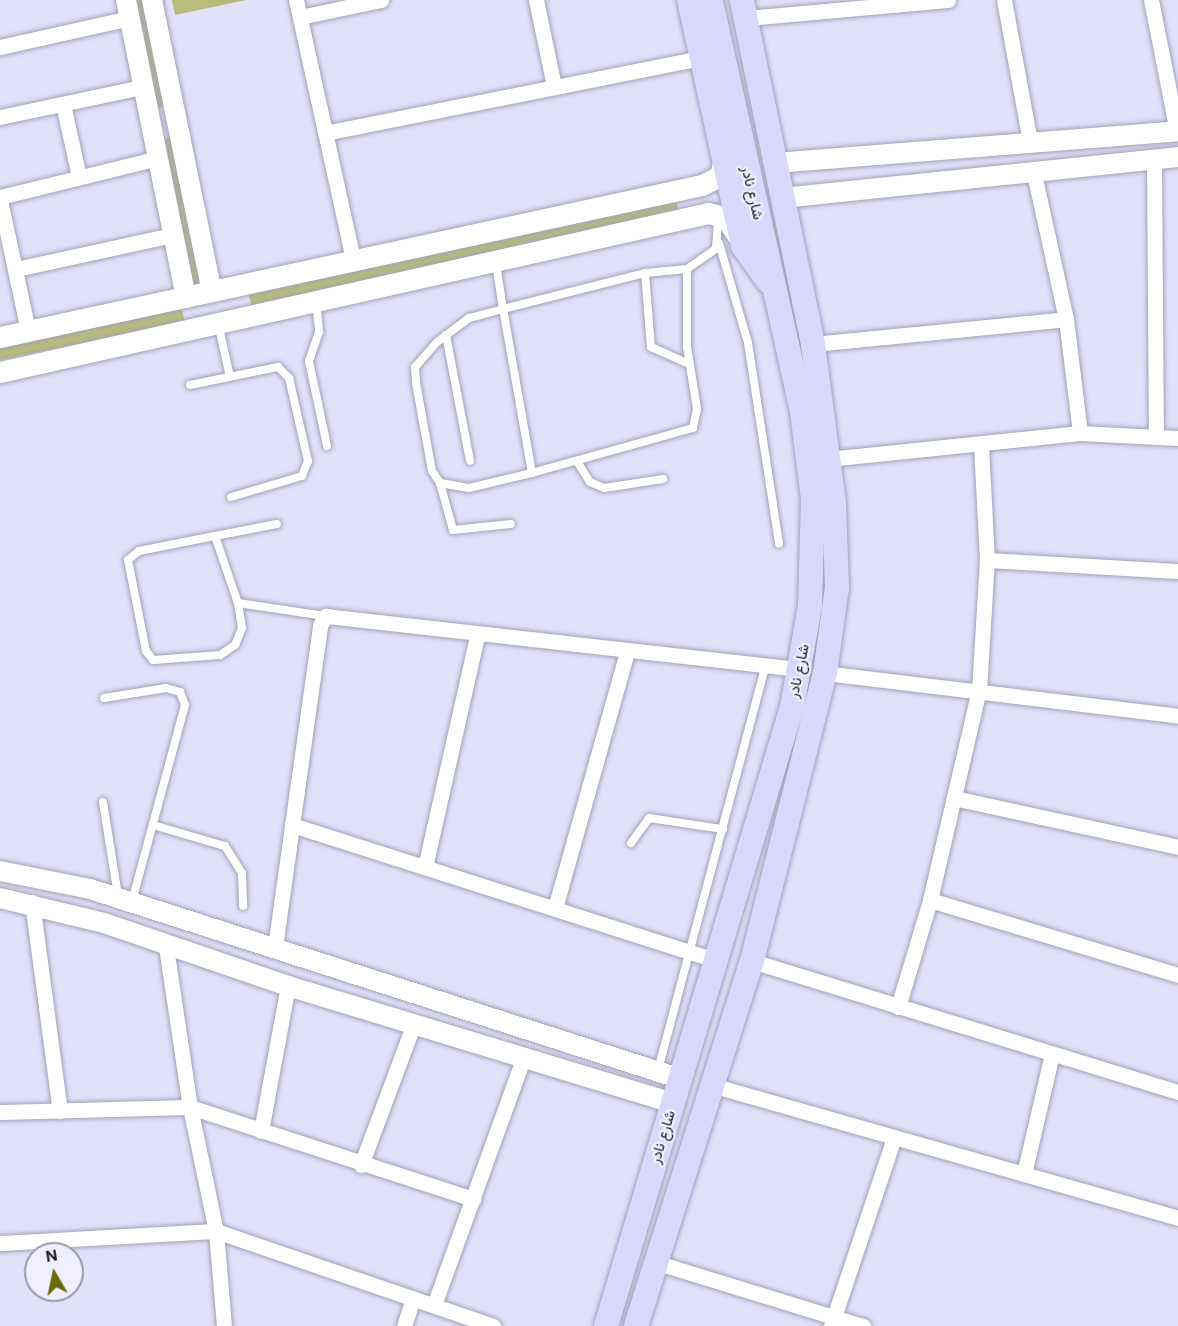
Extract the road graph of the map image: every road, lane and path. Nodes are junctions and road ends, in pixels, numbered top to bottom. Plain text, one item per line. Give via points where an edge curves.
1 (152, 0) edge
2 (296, 0) edge
3 (381, 0) edge
4 (536, 0) edge
5 (689, 0) edge
6 (711, 0) edge
7 (948, 0) edge
8 (1004, 0) edge
9 (1151, 0) edge
10 (128, 9) edge
11 (744, 9) edge
12 (300, 16) junction
13 (0, 47) edge
14 (702, 58) junction
15 (554, 86) junction
16 (141, 87) junction
17 (63, 104) junction
18 (0, 117) edge
19 (177, 118) junction
20 (149, 123) junction
21 (1178, 131) edge
22 (325, 133) junction
23 (1039, 141) junction
24 (1178, 157) edge
25 (155, 159) junction
26 (724, 159) junction
27 (1154, 159) junction
28 (775, 163) junction
29 (1042, 169) junction
30 (79, 177) junction
31 (679, 189) junction
32 (0, 198) edge
33 (782, 198) junction
34 (717, 214) junction
35 (684, 218) junction
36 (172, 235) junction
37 (718, 243) junction
38 (743, 246) junction
39 (352, 260) junction
40 (495, 261) junction
41 (16, 269) junction
42 (687, 269) junction
43 (645, 273) junction
44 (212, 292) junction
45 (186, 298) junction
46 (316, 301) junction
47 (777, 304) junction
48 (503, 309) junction
49 (1066, 319) junction
50 (218, 323) junction
51 (28, 331) junction
52 (446, 335) junction
53 (0, 337) edge
54 (813, 344) junction
55 (689, 364) junction
56 (0, 372) edge
57 (230, 377) junction
58 (190, 385) dead end
59 (1080, 433) junction
60 (1156, 434) junction
61 (1178, 438) edge
62 (981, 445) junction
63 (327, 446) dead end
64 (828, 459) junction
65 (470, 461) dead end
66 (578, 463) junction
67 (532, 473) junction
68 (663, 479) dead end
69 (440, 483) junction
70 (231, 497) dead end
71 (277, 524) dead end
72 (511, 524) dead end
73 (214, 536) junction
74 (779, 544) dead end
75 (987, 560) junction
76 (1178, 571) edge
77 (238, 603) junction
78 (326, 616) junction
79 (477, 637) junction
80 (627, 652) junction
81 (766, 665) junction
82 (801, 669) junction
83 (825, 673) junction
84 (979, 690) junction
85 (104, 698) dead end
86 (1178, 716) edge
87 (766, 796) junction
88 (954, 798) junction
89 (103, 802) dead end
90 (794, 806) junction
91 (153, 825) junction
92 (292, 825) junction
93 (723, 829) junction
94 (631, 843) dead end
95 (750, 847) junction
96 (1178, 847) edge
97 (779, 855) junction
98 (425, 867) junction
99 (0, 871) edge
100 (0, 898) edge
101 (125, 900) junction
102 (930, 900) junction
103 (32, 902) junction
104 (243, 906) dead end
105 (555, 908) junction
106 (228, 932) junction
107 (267, 945) junction
108 (166, 946) junction
109 (689, 951) junction
110 (716, 960) junction
111 (752, 961) junction
112 (213, 962) junction
113 (248, 972) junction
114 (1178, 975) edge
115 (288, 986) junction
116 (898, 1007) junction
117 (414, 1023) junction
118 (1052, 1054) junction
119 (525, 1057) junction
120 (655, 1071) junction
121 (681, 1079) junction
122 (714, 1086) junction
123 (641, 1092) junction
124 (1178, 1092) edge
125 (674, 1102) junction
126 (189, 1107) junction
127 (60, 1111) junction
128 (0, 1112) edge
129 (261, 1131) junction
130 (894, 1138) junction
131 (362, 1165) junction
132 (1024, 1174) junction
133 (473, 1199) junction
134 (1178, 1218) edge
135 (216, 1231) junction
136 (0, 1243) edge
137 (655, 1262) junction
138 (413, 1299) junction
139 (434, 1305) junction
140 (833, 1322) edge
141 (224, 1326) edge
142 (404, 1326) edge
143 (493, 1326) edge
144 (606, 1326) edge
145 (636, 1326) edge
146 (863, 1326) edge

1 - 19 street
2 - 12 street
3 - 12 street
4 - 15 street
5 - 14 main road
6 - 47 main road, شارع نادر
7 - 11 street
8 - 23 street
9 - 21 street
10 - 13 street
10 - 16 street
11 - 28 main road, شارع نادر
12 - 22 street
14 - 15 street
14 - 26 main road
15 - 22 street
16 - 17 street
16 - 20 street
17 - 18 street
17 - 30 street
19 - 20 street
19 - 44 street
20 - 25 street
21 - 23 street
22 - 39 street
23 - 28 street
23 - 29 street
24 - 27 street
25 - 30 street
25 - 36 street
26 - 31 main road via 720,176
26 - 38 main road
27 - 29 street
27 - 60 street
28 - 33 main road, شارع نادر
29 - 33 street
29 - 49 street
30 - 32 street
31 - 35 main road via 688,190 697,201 696,210
31 - 39 main road
32 - 41 street
33 - 54 main road, شارع نادر
34 - 35 main road
34 - 37 lane
34 - 38 main road via 733,225
35 - 40 main road
36 - 41 street
36 - 45 street
37 - 42 lane via 712,255
37 - 74 lane via 747,343
38 - 47 main road
39 - 44 main road
40 - 46 main road
40 - 48 lane
41 - 51 street
42 - 43 lane
42 - 55 lane
43 - 48 lane
43 - 55 lane via 651,347
44 - 45 main road
45 - 51 main road
46 - 50 main road
46 - 63 lane via 319,332 309,361
47 - 82 main road, شارع نادر via 802,412 813,499
48 - 52 lane via 469,318
48 - 67 lane
49 - 54 street
49 - 59 street
50 - 56 main road
50 - 57 lane
51 - 53 main road
52 - 65 lane
52 - 69 lane via 415,367 432,471
54 - 64 main road, شارع نادر
55 - 66 lane via 697,409 693,428
57 - 58 lane
57 - 70 lane via 278,367 289,378 308,461 302,476 282,486
59 - 60 street
59 - 62 street
60 - 61 street
62 - 64 street
62 - 75 street
64 - 83 main road, شارع نادر via 837,577
66 - 67 lane
66 - 68 lane via 590,482 604,488
67 - 69 lane via 469,488
69 - 72 lane via 453,530
71 - 73 lane
73 - 77 lane
73 - 77 lane via 139,551 128,560 146,651 153,660 171,663 220,655 235,645 242,628
75 - 76 street
75 - 84 street
77 - 78 lane
78 - 79 street
78 - 92 street
79 - 80 street
79 - 98 street
80 - 81 street
80 - 105 street
81 - 82 street
81 - 93 lane
82 - 87 main road, شارع نادر
83 - 84 street
83 - 90 main road, شارع نادر
84 - 86 street
84 - 88 street
85 - 91 lane via 166,688 180,692 185,705
87 - 90 main road via 781,808
87 - 95 main road, شارع نادر
88 - 96 street
88 - 102 street
89 - 101 lane
90 - 97 main road, شارع نادر
91 - 101 lane
91 - 104 lane via 225,846 242,873
92 - 98 street
92 - 107 street
93 - 94 lane via 649,818
93 - 109 lane
95 - 97 main road via 763,846
95 - 110 main road, شارع نادر
97 - 111 main road, شارع نادر
98 - 105 street
99 - 101 street
100 - 103 street
101 - 106 street
102 - 114 street
102 - 116 street
103 - 108 street
103 - 127 street
105 - 109 street
106 - 107 street
106 - 112 street via 227,954
107 - 113 street via 245,954
107 - 120 street
108 - 112 street
108 - 126 street
109 - 110 street
109 - 120 lane
110 - 121 main road, شارع نادر
111 - 116 street
111 - 122 main road, شارع نادر
112 - 113 street
113 - 115 street
115 - 117 street
115 - 129 street
116 - 118 street
117 - 119 street
117 - 131 street
118 - 124 street
118 - 132 street
119 - 123 street
119 - 133 street
120 - 121 street
120 - 123 street via 651,1083
121 - 125 main road, شارع نادر
122 - 130 street
122 - 137 main road, شارع نادر
123 - 125 street
125 - 144 main road, شارع نادر
126 - 127 street
126 - 129 street
126 - 135 street
127 - 128 street
129 - 131 street
130 - 132 street
130 - 140 street
131 - 133 street
132 - 134 street
133 - 139 street
135 - 136 street
135 - 138 street
135 - 141 street
137 - 140 street
137 - 145 main road, شارع نادر
138 - 139 street
138 - 142 street
139 - 143 street
140 - 146 street

